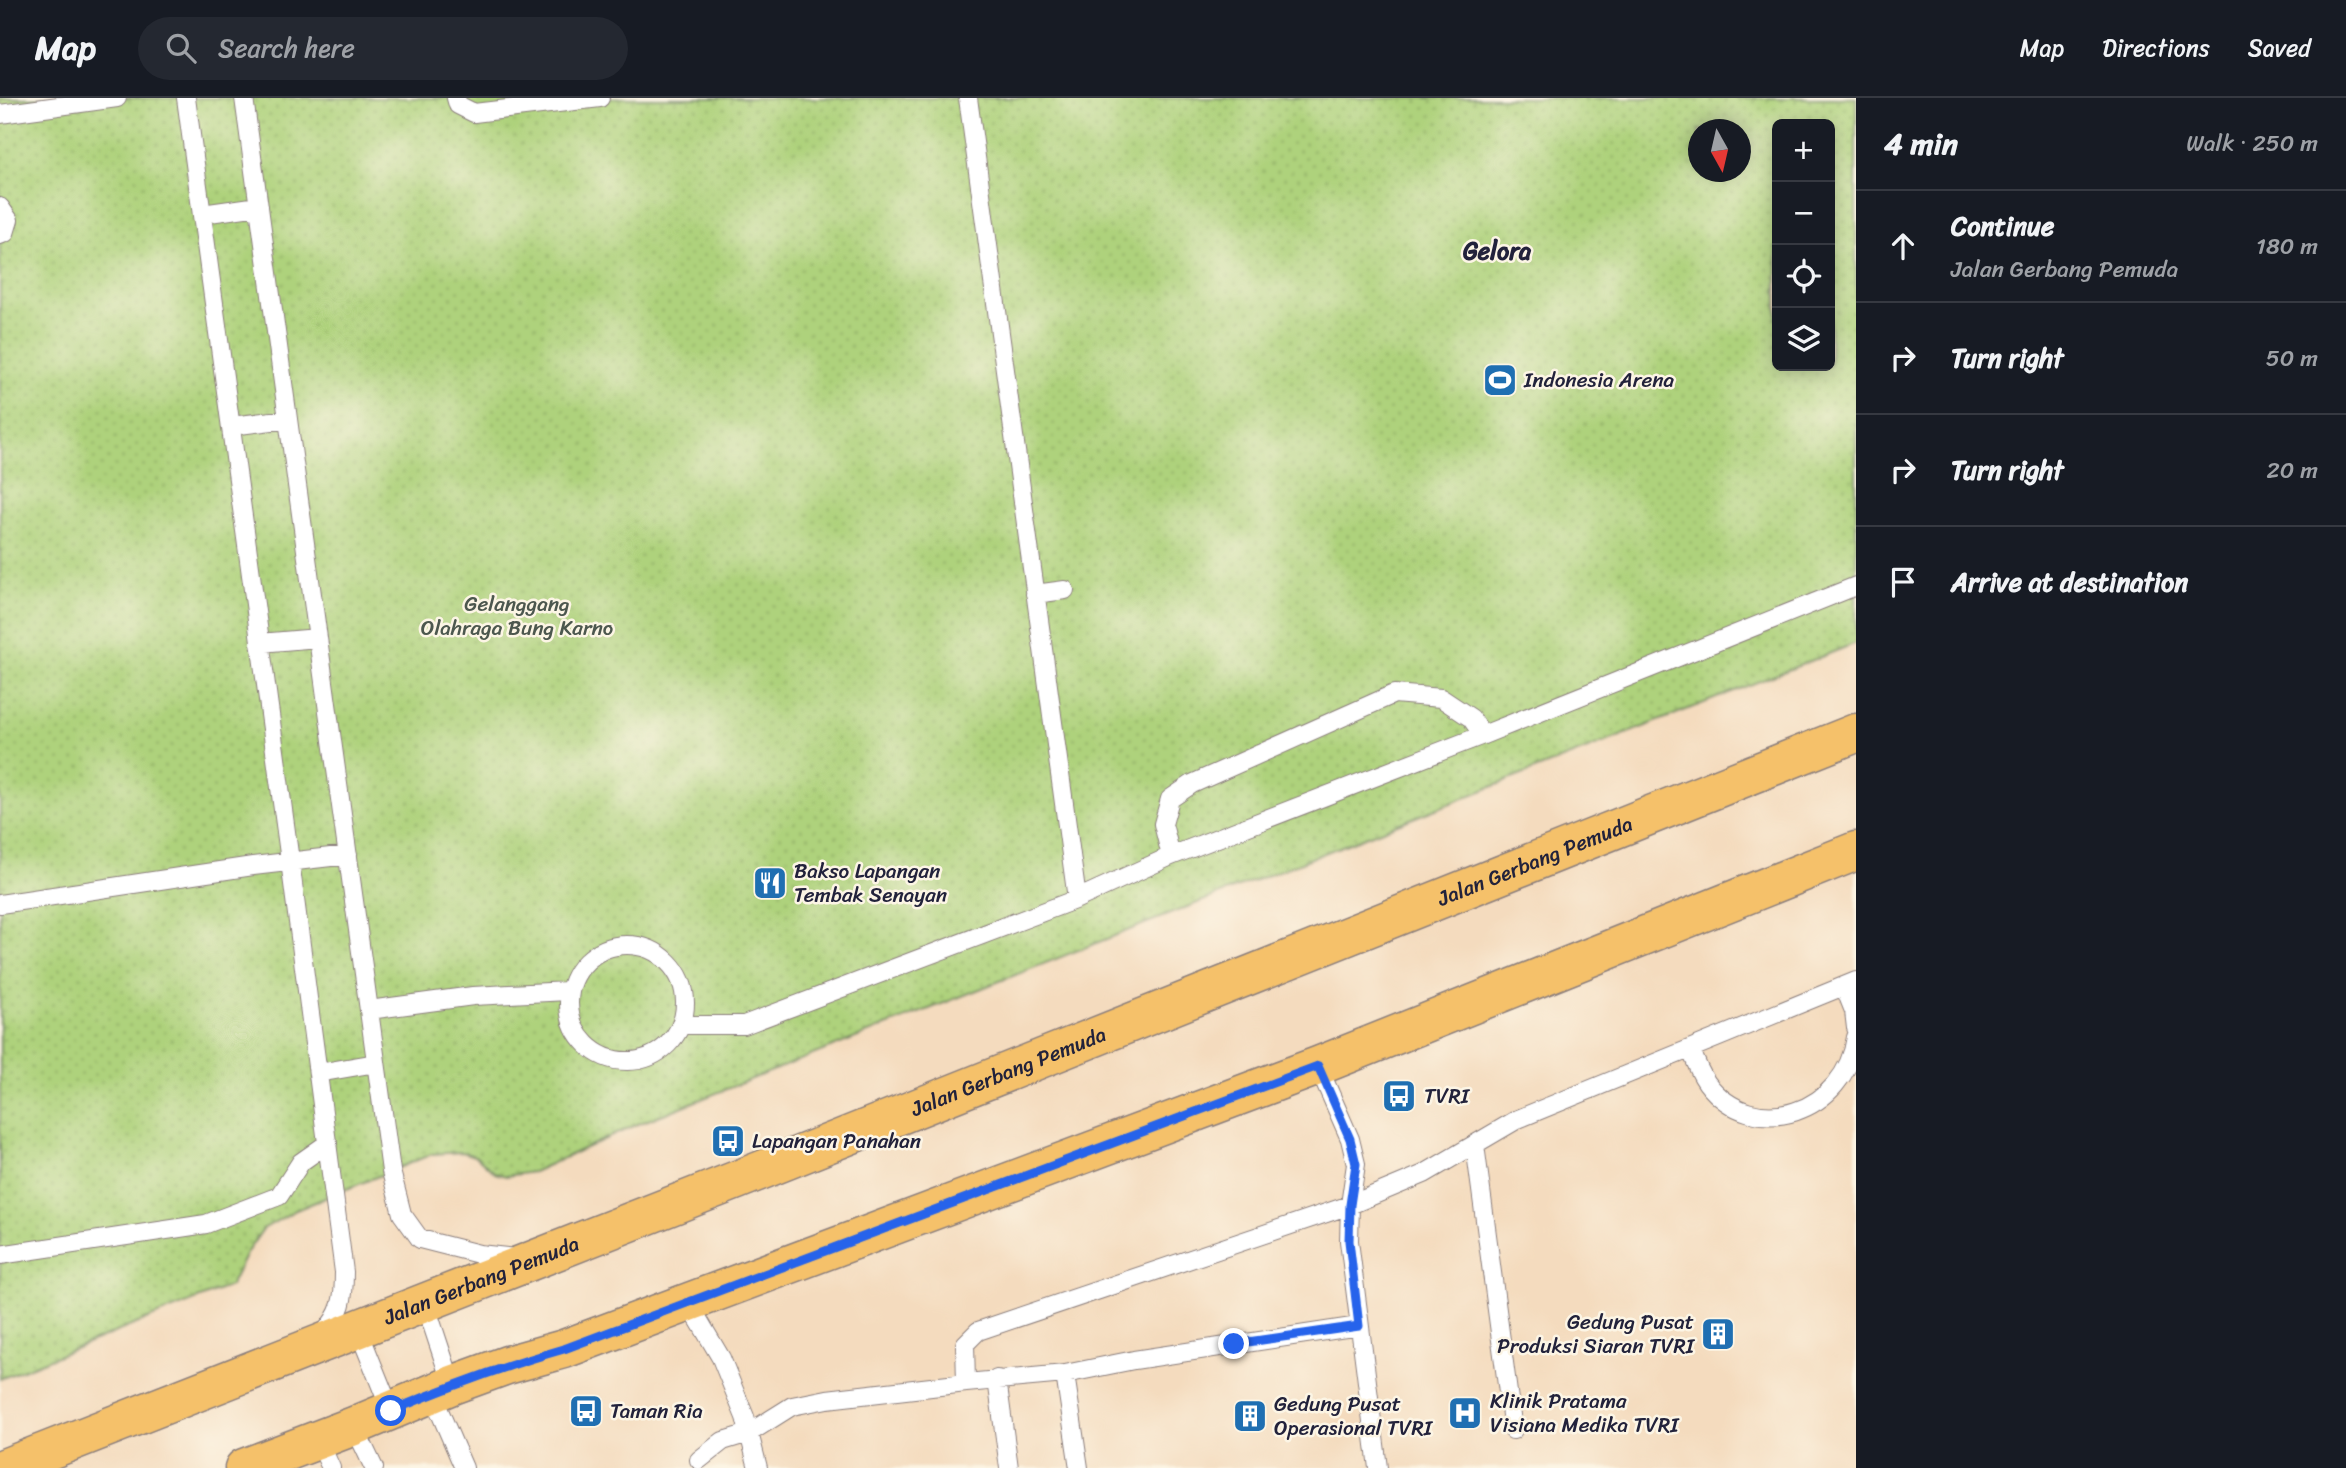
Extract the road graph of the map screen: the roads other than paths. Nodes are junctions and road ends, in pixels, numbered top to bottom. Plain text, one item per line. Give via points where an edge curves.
1 (117, 98) edge
2 (186, 98) edge
3 (244, 98) edge
4 (456, 98) edge
5 (600, 98) edge
6 (968, 98) edge
7 (0, 114) edge
8 (259, 206) junction
9 (0, 208) edge
10 (201, 214) junction
11 (0, 235) edge
12 (288, 419) junction
13 (231, 426) junction
14 (1856, 586) edge
15 (1065, 590) dead end
16 (1035, 594) junction
17 (318, 638) junction
18 (260, 643) junction
19 (1856, 733) edge
20 (1483, 736) junction
21 (1856, 851) edge
22 (348, 855) junction
23 (1171, 856) junction
24 (290, 861) junction
25 (1077, 899) junction
26 (0, 904) edge
27 (1850, 984) edge
28 (568, 991) junction
29 (369, 1010) junction
30 (682, 1025) junction
31 (1856, 1028) edge
32 (1856, 1037) edge
33 (1691, 1049) junction
34 (376, 1063) junction
35 (1318, 1066) junction
36 (318, 1073) junction
37 (328, 1143) junction
38 (1475, 1145) junction
39 (1350, 1205) junction
40 (0, 1255) edge
41 (533, 1260) junction
42 (688, 1302) junction
43 (425, 1303) junction
44 (1359, 1326) junction
45 (358, 1329) junction
46 (310, 1348) junction
47 (1065, 1374) junction
48 (997, 1380) junction
49 (966, 1383) junction
50 (442, 1389) junction
51 (391, 1411) junction
52 (354, 1426) junction
53 (1513, 1430) dead end
54 (749, 1433) junction
55 (324, 1454) edge
56 (699, 1460) dead end
57 (4, 1468) edge
58 (244, 1468) edge
59 (374, 1468) edge
60 (464, 1468) edge
61 (758, 1468) edge
62 (1009, 1468) edge
63 (1079, 1468) edge
64 (1378, 1468) edge

1 - 7 lane
2 - 10 lane
3 - 8 lane
4 - 5 lane via 458,105 474,113
6 - 16 lane
8 - 10 lane
8 - 12 lane
9 - 11 lane via 9,220
10 - 13 lane
12 - 13 lane
12 - 17 lane
13 - 18 lane
14 - 20 lane
15 - 16 lane
16 - 25 lane
17 - 18 lane
17 - 22 lane
18 - 24 lane
19 - 41 main road, Jalan Gerbang Pemuda
20 - 23 lane
20 - 23 lane via 1471,718 1441,698 1394,694 1192,784 1170,799 1163,824
21 - 35 main road
22 - 24 lane
22 - 29 lane
23 - 25 lane
24 - 26 lane
24 - 36 lane
25 - 30 lane via 744,1025
27 - 31 lane
27 - 33 lane
28 - 29 lane via 472,996
28 - 30 lane via 570,1020 580,1037 610,1059 639,1061 665,1048
28 - 30 lane via 580,966 602,948 630,943 657,951 678,970 686,998
29 - 34 lane
32 - 33 lane via 1846,1071 1834,1088 1818,1102 1780,1115 1740,1109 1723,1098 1708,1085
33 - 38 lane via 1518,1119
34 - 36 lane
34 - 41 lane via 391,1171 402,1214 420,1239 479,1254
35 - 39 lane via 1356,1164
35 - 42 main road
36 - 37 lane
37 - 40 lane via 301,1162 279,1196 206,1224
37 - 46 lane via 344,1297 335,1321
38 - 39 lane via 1424,1174
38 - 53 lane
39 - 44 lane via 1349,1241
39 - 49 lane via 978,1331 965,1344
41 - 43 main road, Jalan Gerbang Pemuda
42 - 50 main road
42 - 54 lane via 721,1358
43 - 45 main road, Jalan Gerbang Pemuda
43 - 50 lane
44 - 47 lane
44 - 64 lane
45 - 46 main road, Jalan Gerbang Pemuda
45 - 51 lane
46 - 57 main road, Jalan Gerbang Pemuda
47 - 48 lane
47 - 63 lane
48 - 49 lane
48 - 62 lane
49 - 54 lane via 792,1406
50 - 51 main road
50 - 60 lane
51 - 52 main road
52 - 55 main road
52 - 59 lane
54 - 56 lane via 723,1441
54 - 61 lane
55 - 58 main road

